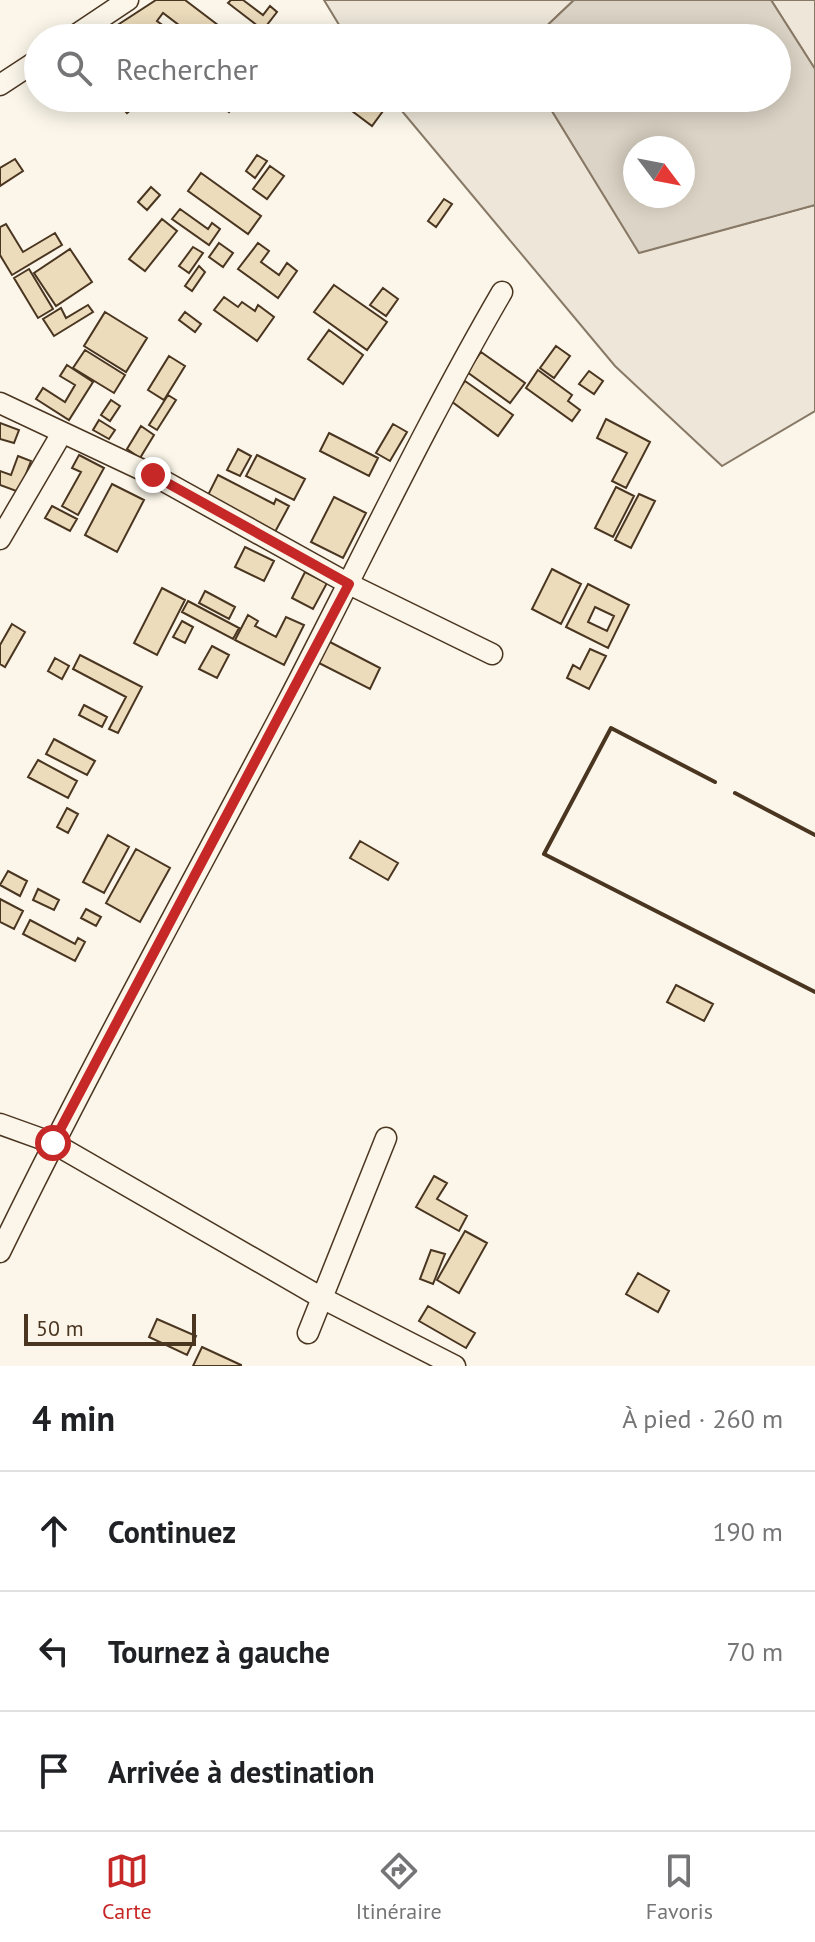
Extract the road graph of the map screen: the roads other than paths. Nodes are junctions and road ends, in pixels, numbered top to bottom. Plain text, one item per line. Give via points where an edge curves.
1 (128, 0) edge
2 (92, 24) edge
3 (24, 69) edge
4 (0, 85) edge
5 (502, 292) dead end
6 (0, 403) edge
7 (62, 433) junction
8 (0, 539) edge
9 (349, 584) junction
10 (492, 654) dead end
11 (0, 1124) edge
12 (386, 1138) dead end
13 (53, 1143) junction
14 (0, 1252) edge
15 (322, 1298) junction
16 (308, 1333) dead end
17 (455, 1366) edge

1 - 2 street
3 - 4 street
5 - 9 street
6 - 7 street
7 - 8 street
7 - 9 street via 153,475
9 - 10 street
9 - 13 street
11 - 13 street
12 - 15 street
13 - 14 street
13 - 15 street
15 - 16 street
15 - 17 street

